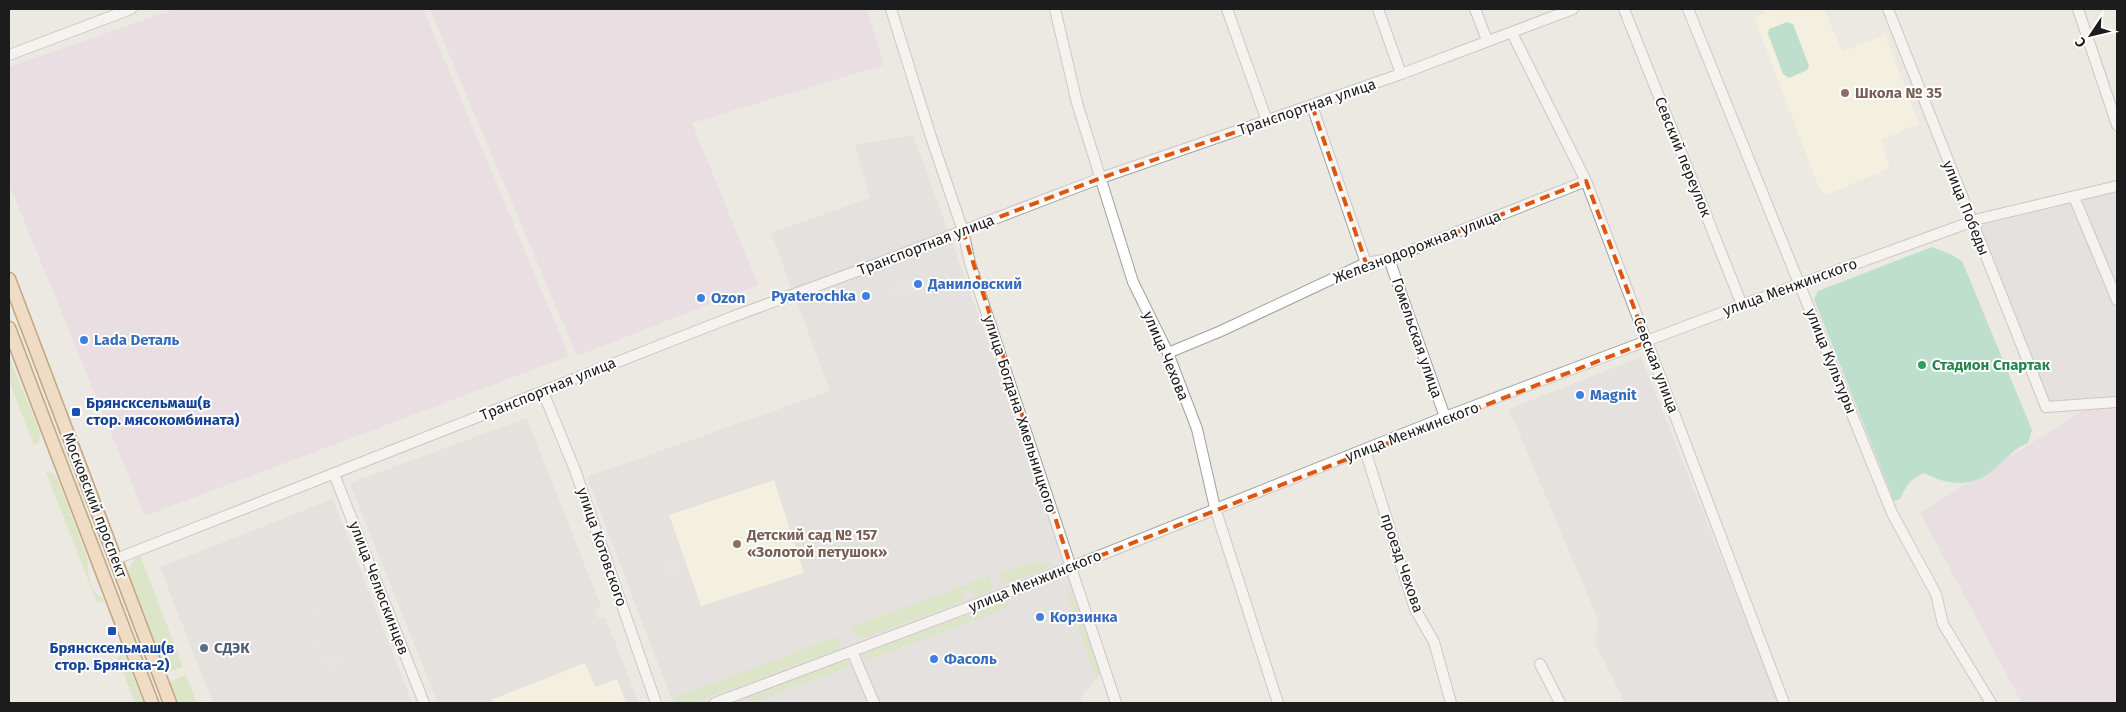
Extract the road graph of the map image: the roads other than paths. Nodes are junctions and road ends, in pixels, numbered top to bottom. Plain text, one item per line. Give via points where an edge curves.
1 (131, 9) edge
2 (891, 9) edge
3 (1055, 9) edge
4 (1227, 9) edge
5 (1378, 9) edge
6 (1475, 9) edge
7 (1573, 9) edge
8 (1624, 9) edge
9 (1688, 9) edge
10 (1888, 9) edge
11 (2078, 9) edge
12 (1512, 33) junction
13 (1487, 40) junction
14 (9, 55) edge
15 (1401, 74) junction
16 (2113, 95) edge
17 (1312, 106) junction
18 (1267, 121) junction
19 (2117, 125) edge
20 (1101, 178) junction
21 (1586, 181) junction
22 (2117, 186) edge
23 (2074, 197) junction
24 (1972, 221) junction
25 (963, 231) junction
26 (1389, 260) junction
27 (1366, 263) junction
28 (9, 279) edge
29 (1800, 284) junction
30 (2117, 300) edge
31 (1742, 305) junction
32 (9, 328) edge
33 (1647, 342) junction
34 (1168, 353) junction
35 (543, 392) junction
36 (2117, 402) edge
37 (1445, 417) junction
38 (1365, 450) junction
39 (334, 474) junction
40 (1215, 508) junction
41 (116, 559) junction
42 (99, 565) junction
43 (1071, 567) junction
44 (852, 651) junction
45 (1540, 664) dead end
46 (152, 703) edge
47 (170, 703) edge
48 (424, 703) edge
49 (656, 703) edge
50 (715, 703) edge
51 (874, 703) edge
52 (1116, 703) edge
53 (1278, 703) edge
54 (1451, 703) edge
55 (1560, 703) edge
56 (1784, 703) edge
57 (1991, 703) edge

1 - 14 street
2 - 25 street, улица Богдана Хмельницкого
3 - 20 street, улица Чехова via 1077,103
4 - 18 street
5 - 15 street
6 - 13 street
7 - 12 street, Транспортная улица
8 - 31 street, Севский переулок
9 - 29 street, улица Культуры
10 - 24 street, улица Победы
11 - 16 street
12 - 13 street, Транспортная улица
12 - 21 street, Севская улица
13 - 15 street, Транспортная улица
15 - 17 street, Транспортная улица
16 - 19 street
17 - 18 street, Транспортная улица
17 - 27 street
18 - 20 street, Транспортная улица
20 - 25 street, Транспортная улица
20 - 34 street, улица Чехова via 1133,282
21 - 26 street, Железнодорожная улица
21 - 33 street, Севская улица
22 - 23 street, улица Менжинского
23 - 24 street, улица Менжинского
23 - 30 street
24 - 29 street, улица Менжинского
24 - 36 street, улица Победы via 2046,407
25 - 35 street, Транспортная улица
25 - 43 street, улица Богдана Хмельницкого via 970,262
26 - 27 street, Железнодорожная улица
26 - 37 street, Гомельская улица
27 - 34 street, Железнодорожная улица
28 - 41 main road, Московский проспект
29 - 31 street, улица Менжинского
29 - 57 street, улица Культуры via 1892,513 1936,594 1943,624
31 - 33 street, улица Менжинского
32 - 42 main road, Московский проспект
33 - 37 street, улица Менжинского
33 - 56 street, Севская улица
34 - 40 street, улица Чехова via 1197,429
35 - 39 street, Транспортная улица
35 - 49 street, улица Котовского via 575,470
37 - 38 street, улица Менжинского
38 - 40 street, улица Менжинского
38 - 54 street, проезд Чехова via 1415,610 1434,642
39 - 41 street, Транспортная улица
39 - 48 street, улица Челюскинцев
40 - 43 street, улица Менжинского
40 - 53 street, улица Чехова
41 - 42 main road
41 - 47 main road, Московский проспект
42 - 46 main road, Московский проспект
43 - 44 street, улица Менжинского
43 - 52 street, улица Богдана Хмельницкого
44 - 50 street, улица Менжинского
44 - 51 street
45 - 55 street

